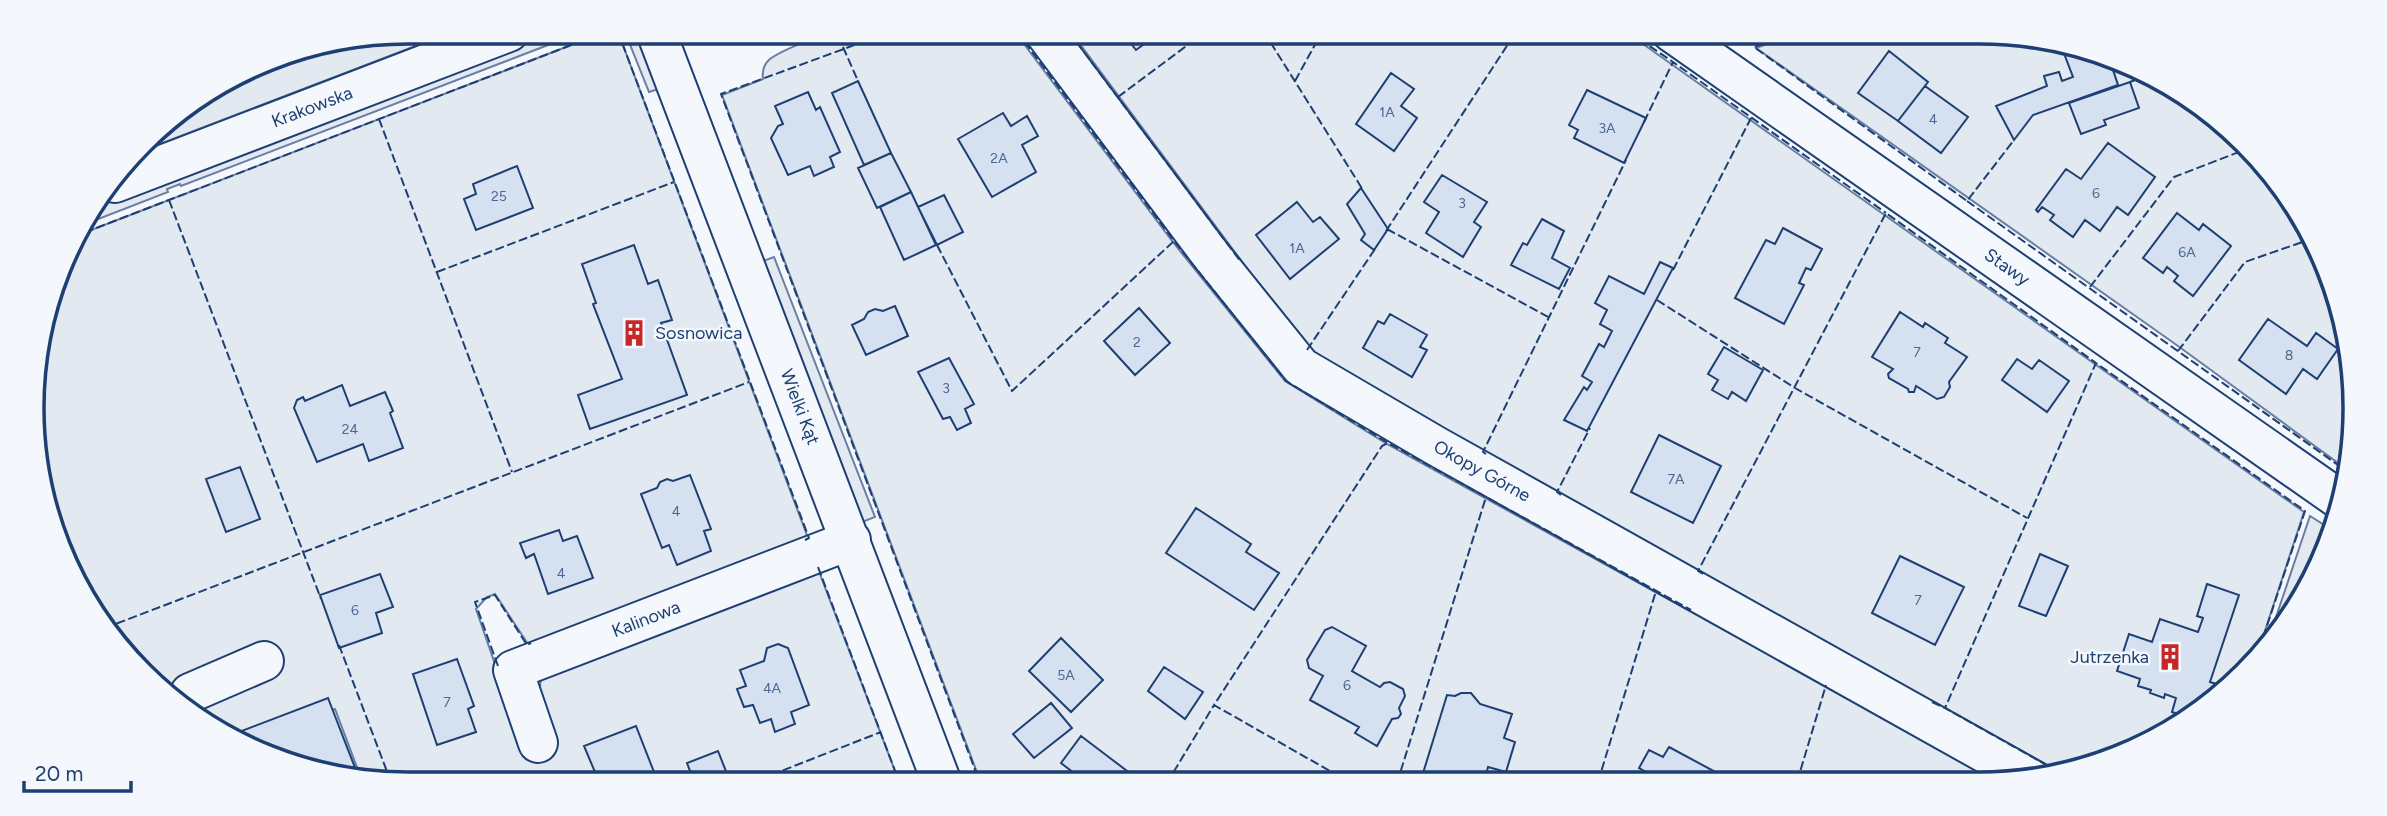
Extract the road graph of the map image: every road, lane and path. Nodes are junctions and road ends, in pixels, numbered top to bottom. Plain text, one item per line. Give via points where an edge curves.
1 (478, 44) edge
2 (661, 44) edge
3 (1053, 44) edge
4 (1688, 44) edge
5 (125, 179) edge
6 (2333, 495) edge
7 (851, 540) junction
8 (264, 661) dead end
9 (188, 698) edge
10 (538, 743) dead end
11 (2015, 770) edge
12 (938, 772) edge

1 - 5 street, Krakowska
2 - 7 street, Wielki Kąt
3 - 11 street, Okopy Górne via 1301,367
4 - 6 street, Stawy
7 - 10 street, Kalinowa via 513,670
7 - 12 street, Wielki Kąt
8 - 9 street via 190,693

